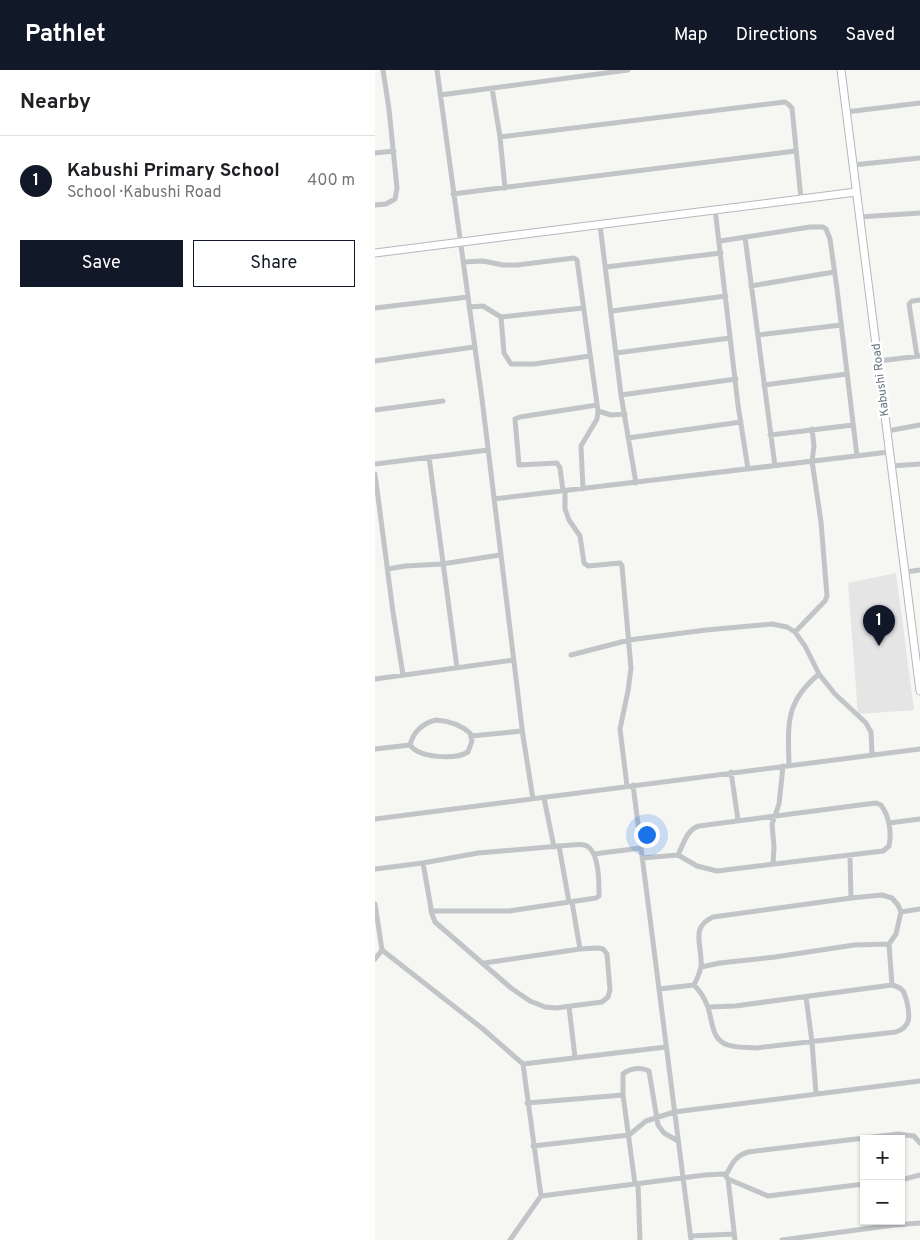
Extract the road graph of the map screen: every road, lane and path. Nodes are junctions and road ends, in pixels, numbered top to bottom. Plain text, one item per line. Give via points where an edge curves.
1 (383, 70) edge
2 (437, 70) edge
3 (629, 70) edge
4 (841, 70) edge
5 (493, 88) junction
6 (440, 95) junction
7 (920, 103) edge
8 (846, 112) junction
9 (500, 137) junction
10 (393, 151) junction
11 (795, 151) junction
12 (375, 154) edge
13 (920, 158) edge
14 (853, 165) junction
15 (505, 188) junction
16 (856, 192) junction
17 (453, 194) junction
18 (801, 199) junction
19 (375, 205) edge
20 (715, 209) junction
21 (920, 214) edge
22 (859, 217) junction
23 (600, 225) junction
24 (745, 238) junction
25 (720, 241) junction
26 (460, 243) junction
27 (375, 253) edge
28 (721, 253) junction
29 (463, 262) junction
30 (606, 267) junction
31 (834, 272) junction
32 (751, 286) junction
33 (726, 296) junction
34 (468, 298) junction
35 (920, 300) edge
36 (469, 307) junction
37 (375, 308) edge
38 (583, 308) junction
39 (612, 311) junction
40 (501, 317) junction
41 (841, 325) junction
42 (758, 335) junction
43 (730, 338) junction
44 (474, 347) junction
45 (617, 353) junction
46 (590, 356) junction
47 (918, 356) edge
48 (375, 361) edge
49 (878, 361) junction
50 (847, 374) junction
51 (736, 379) junction
52 (764, 385) junction
53 (621, 395) junction
54 (443, 401) dead end
55 (597, 408) junction
56 (375, 410) edge
57 (625, 414) junction
58 (741, 422) junction
59 (853, 424) junction
60 (920, 425) edge
61 (811, 429) junction
62 (887, 432) junction
63 (770, 435) junction
64 (628, 438) junction
65 (488, 450) junction
66 (889, 452) junction
67 (857, 456) junction
68 (429, 457) junction
69 (812, 461) junction
70 (375, 464) edge
71 (920, 464) edge
72 (775, 466) junction
73 (891, 466) junction
74 (748, 469) junction
75 (375, 474) edge
76 (636, 483) junction
77 (583, 489) junction
78 (564, 490) junction
79 (494, 499) junction
80 (501, 555) junction
81 (442, 564) junction
82 (388, 569) junction
83 (920, 570) edge
84 (905, 572) junction
85 (795, 632) junction
86 (917, 635) edge
87 (629, 640) junction
88 (571, 655) dead end
89 (514, 660) junction
90 (457, 668) junction
91 (819, 674) junction
92 (403, 675) junction
93 (375, 679) edge
94 (920, 691) edge
95 (522, 730) junction
96 (471, 736) junction
97 (409, 745) junction
98 (375, 749) edge
99 (920, 749) edge
100 (872, 754) junction
101 (786, 765) junction
102 (731, 772) junction
103 (630, 786) junction
104 (544, 798) junction
105 (533, 799) junction
106 (775, 815) junction
107 (375, 818) edge
108 (920, 819) edge
109 (738, 820) junction
110 (889, 823) junction
111 (556, 846) junction
112 (641, 848) junction
113 (594, 854) junction
114 (678, 854) junction
115 (850, 856) junction
116 (642, 858) junction
117 (423, 863) junction
118 (773, 864) junction
119 (375, 869) edge
120 (851, 898) junction
121 (571, 902) junction
122 (375, 904) edge
123 (920, 909) edge
124 (431, 911) junction
125 (901, 912) junction
126 (889, 944) junction
127 (580, 949) junction
128 (381, 950) junction
129 (375, 959) edge
130 (484, 963) junction
131 (701, 967) junction
132 (694, 985) junction
133 (892, 985) junction
134 (659, 989) junction
135 (806, 996) junction
136 (569, 1007) junction
137 (709, 1007) junction
138 (812, 1042) junction
139 (666, 1047) junction
140 (575, 1057) junction
141 (523, 1064) junction
142 (920, 1081) edge
143 (815, 1094) junction
144 (623, 1095) junction
145 (527, 1103) junction
146 (674, 1112) junction
147 (656, 1116) junction
148 (629, 1135) junction
149 (678, 1141) junction
150 (920, 1143) edge
151 (533, 1146) junction
152 (920, 1175) edge
153 (727, 1177) junction
154 (683, 1178) junction
155 (905, 1179) edge
156 (637, 1184) junction
157 (860, 1184) edge
158 (541, 1196) junction
159 (920, 1223) edge
160 (735, 1237) edge
161 (691, 1238) edge
162 (510, 1240) edge
163 (639, 1240) edge
164 (781, 1240) edge

1 - 10 street
2 - 6 street
3 - 5 street
4 - 8 main road, Kabushi Road
5 - 6 street
5 - 9 street
6 - 17 street
7 - 8 street
8 - 14 main road, Kabushi Road
9 - 11 street via 785,102 791,108
9 - 15 street
10 - 12 street
10 - 19 street via 395,199
11 - 15 street
11 - 18 street
13 - 14 street
14 - 16 main road, Kabushi Road
15 - 17 street
16 - 18 main road
16 - 22 main road, Kabushi Road
17 - 26 street
18 - 20 main road
20 - 23 main road
20 - 25 street
21 - 22 street
22 - 49 main road, Kabushi Road
23 - 26 main road
23 - 30 street
24 - 25 street
24 - 31 street via 823,227 830,239
24 - 32 street
25 - 28 street
26 - 27 main road
26 - 29 street
28 - 30 street
28 - 33 street
29 - 34 street
29 - 38 street via 517,265 576,258
30 - 39 street
31 - 32 street
31 - 41 street
32 - 42 street
33 - 39 street
33 - 43 street
34 - 36 street
34 - 37 street
35 - 47 street via 912,300 909,304
36 - 40 street via 487,308
36 - 44 street
38 - 40 street
38 - 46 street
39 - 45 street
40 - 46 street via 505,353 511,364
41 - 42 street
41 - 50 street
42 - 52 street
43 - 45 street
43 - 51 street
44 - 48 street
44 - 65 street
45 - 53 street
46 - 55 street
47 - 49 street
49 - 62 main road, Kabushi Road
50 - 52 street
50 - 59 street
51 - 53 street
51 - 58 street
52 - 63 street
53 - 57 street
54 - 56 street
55 - 57 street via 611,415
55 - 77 street via 597,419 581,446
55 - 78 street via 520,416 515,420 519,465 557,463
57 - 64 street
58 - 64 street
58 - 74 street
59 - 61 street
59 - 67 street
60 - 62 street
61 - 63 street
61 - 69 street
62 - 66 main road, Kabushi Road
63 - 72 street
64 - 76 street
65 - 68 street
65 - 79 street
66 - 67 street
66 - 73 main road, Kabushi Road
67 - 69 street
68 - 70 street
68 - 81 street
69 - 72 street
69 - 85 street via 827,596
71 - 73 street
72 - 74 street
73 - 84 main road, Kabushi Road
74 - 76 street
75 - 82 street
76 - 77 street
77 - 78 street
78 - 79 street
78 - 87 street via 565,509 579,532 586,566 622,565
79 - 80 street
80 - 81 street
80 - 89 street
81 - 82 street
81 - 90 street
82 - 92 street
83 - 84 street
84 - 86 main road, Kabushi Road
85 - 87 street via 773,624
85 - 91 street
86 - 94 main road, Kabushi Road
87 - 88 street
87 - 103 street via 630,676 620,729
89 - 90 street
89 - 95 street
90 - 92 street
91 - 100 street via 866,724 871,732
91 - 101 street via 807,684 794,703
92 - 93 street
95 - 96 street
95 - 105 street
96 - 97 street via 457,724 436,720 420,727
96 - 97 street via 470,749 462,755 428,755 415,751
97 - 98 street
99 - 100 street
100 - 101 street
101 - 102 street
101 - 106 street
102 - 103 street
102 - 109 street
103 - 104 street
103 - 112 street
104 - 105 street
104 - 111 street
105 - 107 street
106 - 109 street
106 - 110 street via 876,803 885,810
106 - 118 street via 771,829
108 - 110 street
109 - 114 street via 694,828
110 - 115 street via 889,846 883,851
111 - 113 street via 581,844
111 - 117 street via 478,853
111 - 121 street
112 - 113 street
112 - 116 street
113 - 121 street via 599,896
114 - 116 street
114 - 118 street via 697,866 717,871
115 - 118 street
115 - 120 street
116 - 134 street
117 - 119 street
117 - 124 street
120 - 125 street via 882,895 892,898
120 - 131 street via 713,917 704,921 699,935
121 - 124 street via 509,911
121 - 127 street
122 - 128 street
123 - 125 street
124 - 130 street via 437,925
125 - 126 street via 896,934
126 - 131 street via 854,945
126 - 133 street
127 - 130 street
127 - 136 street via 606,951 610,990 605,1000
128 - 129 street
128 - 141 street
130 - 136 street via 511,988 530,1000 551,1008
131 - 132 street
132 - 134 street
132 - 137 street
133 - 135 street
133 - 138 street via 904,992 909,1010 903,1030
134 - 139 street
135 - 137 street
135 - 138 street
136 - 140 street
137 - 138 street via 717,1038 727,1045 756,1048
138 - 143 street
139 - 140 street
139 - 146 street
140 - 141 street
141 - 145 street
142 - 143 street
143 - 146 street
144 - 145 street
144 - 147 street via 623,1074 626,1071 649,1071
144 - 148 street
145 - 151 street
146 - 147 street
146 - 149 street
147 - 148 street
147 - 149 street via 664,1133
148 - 151 street
148 - 156 street
149 - 154 street
150 - 153 street via 914,1136 898,1134 748,1152 734,1160
151 - 158 street
152 - 155 street
153 - 154 street
153 - 157 street via 768,1196
153 - 160 street
154 - 156 street
154 - 161 street
156 - 158 street
156 - 163 street
158 - 162 street
159 - 164 street
160 - 161 street

